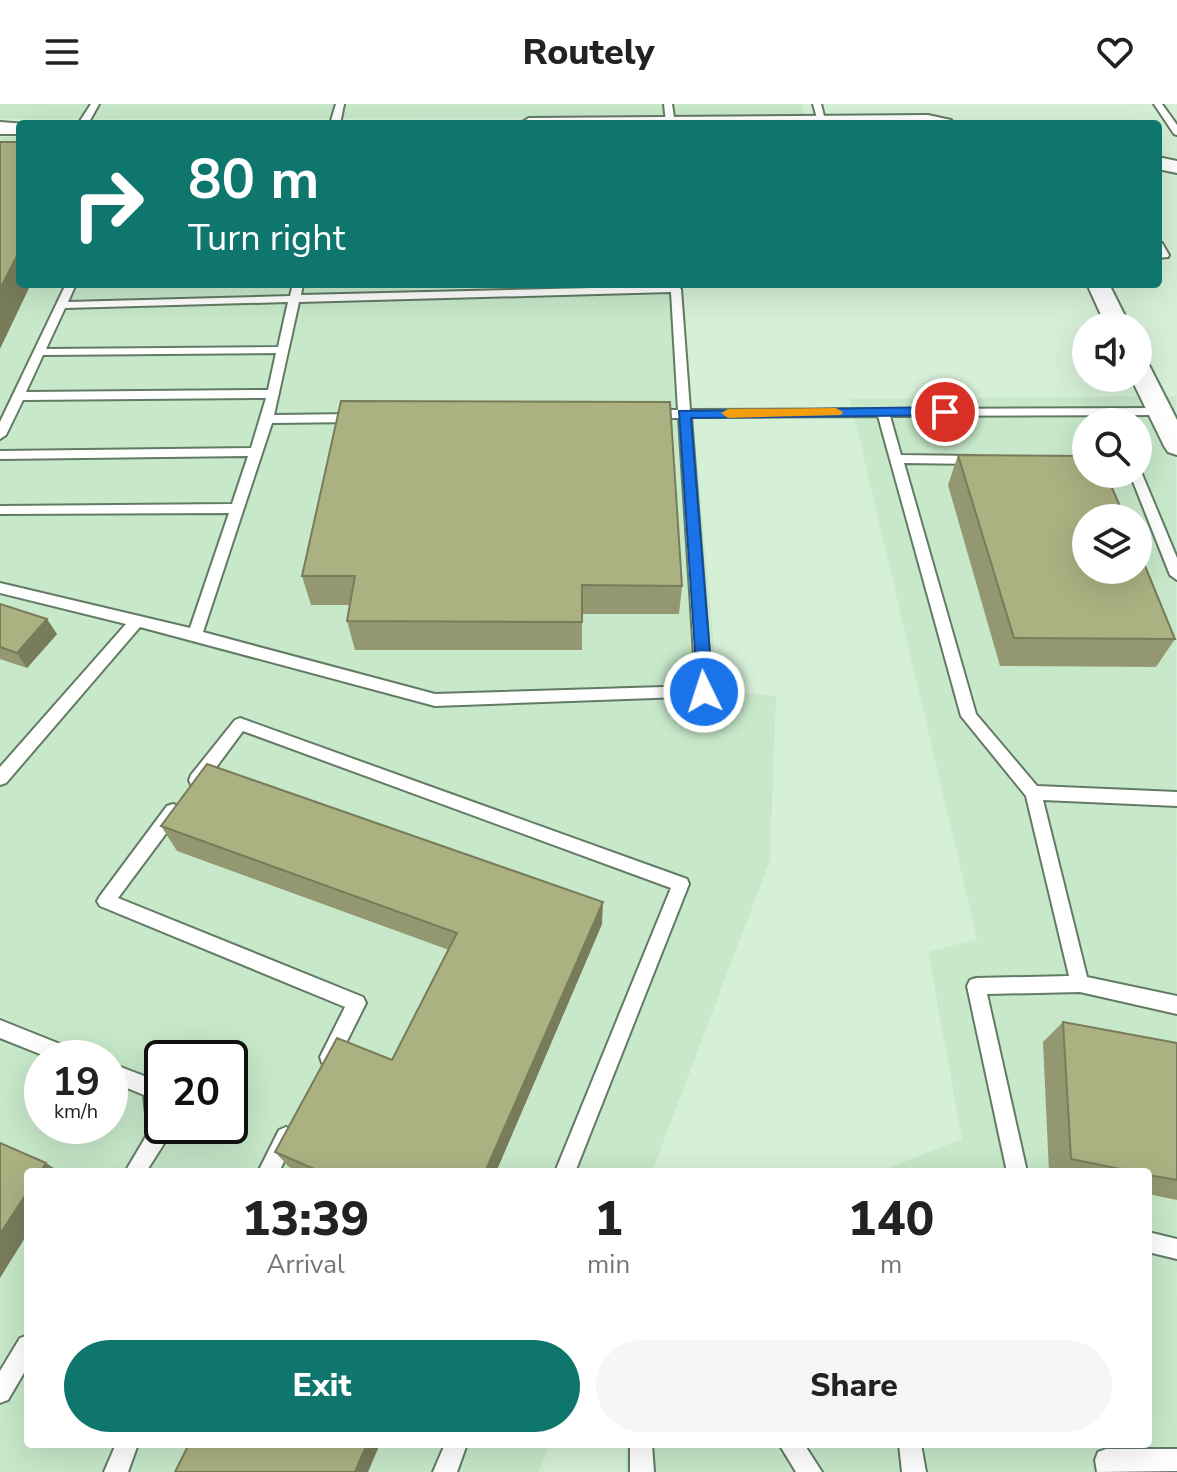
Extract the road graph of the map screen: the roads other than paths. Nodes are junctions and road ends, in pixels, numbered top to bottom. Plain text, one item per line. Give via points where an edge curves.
1 (1158, 104) edge
2 (820, 113) edge
3 (716, 120) edge
4 (914, 120) edge
5 (1177, 132) edge
6 (69, 288) edge
7 (297, 288) edge
8 (1100, 288) edge
9 (294, 300) junction
10 (61, 305) junction
11 (1111, 312) edge
12 (282, 350) junction
13 (39, 352) junction
14 (1150, 392) edge
15 (272, 394) junction
16 (18, 396) junction
17 (1160, 411) junction
18 (883, 412) junction
19 (638, 414) edge
20 (684, 414) junction
21 (375, 417) edge
22 (267, 419) junction
23 (0, 435) edge
24 (1177, 446) edge
25 (256, 452) junction
26 (0, 455) edge
27 (896, 459) junction
28 (991, 460) edge
29 (1142, 488) edge
30 (237, 508) junction
31 (0, 510) edge
32 (1177, 575) edge
33 (0, 588) edge
34 (137, 621) junction
35 (195, 635) junction
36 (0, 778) edge
37 (1033, 793) junction
38 (1177, 799) edge
39 (1080, 984) junction
40 (1177, 1005) edge
41 (0, 1029) edge
42 (28, 1040) edge
43 (320, 1073) edge
44 (128, 1079) edge
45 (297, 1116) edge
46 (137, 1168) edge
47 (270, 1168) edge
48 (567, 1168) edge
49 (1016, 1168) edge
50 (1152, 1243) edge
51 (1177, 1249) edge
52 (24, 1353) edge
53 (0, 1392) edge
54 (125, 1448) edge
55 (454, 1448) edge
56 (641, 1448) edge
57 (793, 1448) edge
58 (911, 1448) edge
59 (1177, 1460) edge
60 (116, 1472) edge
61 (445, 1472) edge
62 (642, 1472) edge
63 (810, 1472) edge
64 (914, 1472) edge
65 (1109, 1472) edge

1 - 5 lane
2 - 3 street
2 - 4 street
6 - 10 lane
7 - 9 lane
8 - 11 street
9 - 10 lane
9 - 12 lane
9 - 20 lane via 676,289
10 - 13 lane
12 - 13 lane
12 - 15 lane
13 - 16 lane
14 - 17 street
15 - 16 lane
15 - 22 lane
16 - 23 lane
17 - 18 lane
17 - 24 street
18 - 20 lane
18 - 27 lane
19 - 20 lane
20 - 35 lane via 704,692 435,700
21 - 22 lane
22 - 25 lane
25 - 26 lane
25 - 30 lane
27 - 28 lane
27 - 37 lane via 969,716
29 - 32 lane
30 - 31 lane
30 - 35 lane
33 - 34 lane
34 - 35 lane
34 - 36 lane
37 - 38 lane
37 - 39 lane
39 - 40 lane
39 - 49 lane via 976,986
41 - 42 lane
43 - 48 lane via 357,1003 106,901 240,724 681,884
44 - 46 lane via 153,1089 158,1135
45 - 47 lane
50 - 51 lane
52 - 53 lane
54 - 60 lane
55 - 61 lane
56 - 62 lane
57 - 63 lane
58 - 64 lane
59 - 65 lane via 1106,1460

